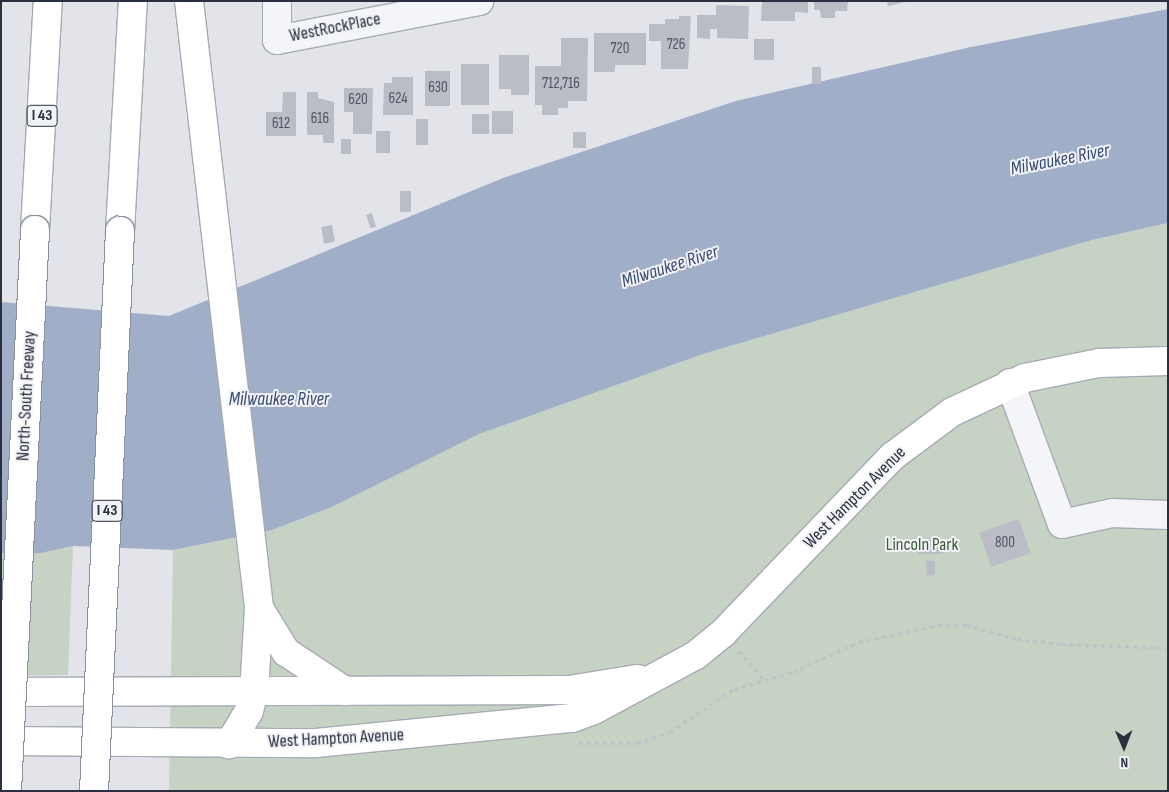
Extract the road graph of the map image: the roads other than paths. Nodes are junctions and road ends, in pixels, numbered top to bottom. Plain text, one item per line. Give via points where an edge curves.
1 (48, 1) edge
2 (133, 1) edge
3 (189, 1) edge
4 (277, 1) edge
5 (479, 1) edge
6 (423, 6) edge
7 (1168, 361) edge
8 (1010, 383) junction
9 (1168, 515) edge
10 (258, 599) junction
11 (660, 676) junction
12 (254, 691) junction
13 (345, 691) junction
14 (1, 692) edge
15 (1, 741) edge
16 (229, 744) junction
17 (7, 791) edge
18 (94, 791) edge

1 - 17 main road, North-South Freeway / I 43, bridge
2 - 18 main road, I 43, bridge
3 - 10 main road
4 - 6 street, WestRockPlace via 277,40
5 - 6 street, WestRockPlace
7 - 8 main road, West Hampton Avenue via 1099,363
8 - 9 street via 1062,524 1112,513
8 - 11 main road, West Hampton Avenue via 952,412 893,456 723,633 696,655
10 - 12 main road
10 - 13 main road via 286,652
11 - 13 main road, West Hampton Avenue via 570,690
11 - 16 main road, West Hampton Avenue via 572,718 316,743
12 - 13 main road, West Hampton Avenue
12 - 14 main road, West Hampton Avenue
12 - 16 main road via 249,711
15 - 16 main road, West Hampton Avenue

